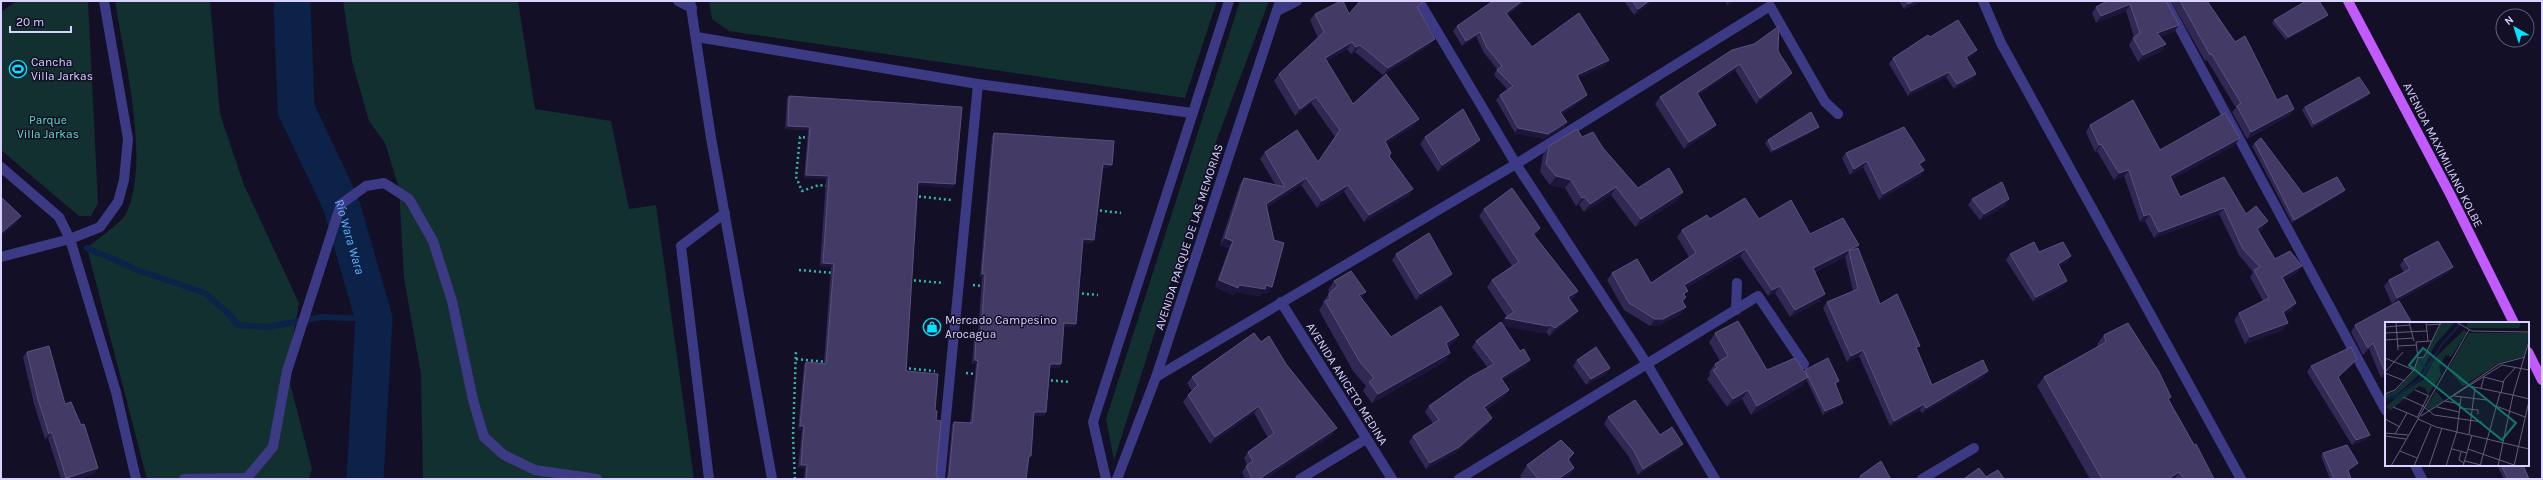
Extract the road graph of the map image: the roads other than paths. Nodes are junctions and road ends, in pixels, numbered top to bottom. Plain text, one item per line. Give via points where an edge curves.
1 (104, 1) edge
2 (678, 1) edge
3 (1230, 1) edge
4 (1280, 1) edge
5 (1297, 1) edge
6 (1419, 1) edge
7 (1983, 1) edge
8 (2165, 1) edge
9 (2348, 1) edge
10 (691, 5) edge
11 (1277, 11) junction
12 (697, 37) junction
13 (978, 84) junction
14 (1192, 113) junction
15 (1838, 114) dead end
16 (1516, 164) junction
17 (1, 167) edge
18 (725, 212) junction
19 (70, 239) junction
20 (1, 257) edge
21 (1737, 282) dead end
22 (1281, 302) junction
23 (1736, 310) junction
24 (2514, 322) edge
25 (2529, 354) edge
26 (1647, 364) junction
27 (1804, 364) dead end
28 (1156, 376) junction
29 (2542, 380) edge
30 (2385, 409) edge
31 (1366, 439) junction
32 (1974, 448) dead end
33 (2416, 466) edge
34 (136, 479) edge
35 (184, 479) edge
36 (597, 479) edge
37 (710, 479) edge
38 (772, 479) edge
39 (940, 479) edge
40 (1106, 479) edge
41 (1117, 479) edge
42 (1300, 479) edge
43 (1392, 479) edge
44 (1459, 479) edge
45 (1715, 479) edge
46 (1922, 479) edge
47 (2241, 479) edge
48 (2422, 479) edge

1 - 19 street via 128,139 124,180 118,202 107,220 100,227
2 - 10 street
3 - 14 street
4 - 11 street, AVENIDA PARQUE DE LAS MEMORIAS
5 - 11 street
6 - 16 street
7 - 47 street via 2001,43
8 - 30 street
9 - 24 main road, AVENIDA MAXIMILIANO KOLBE via 2450,194
10 - 12 street
11 - 28 street, AVENIDA PARQUE DE LAS MEMORIAS
12 - 13 street
12 - 18 street
13 - 14 street
13 - 39 street
14 - 40 street via 1093,422
15 - 16 street via 1824,102 1770,6
16 - 22 street
16 - 26 street
17 - 19 street via 60,217
18 - 37 street via 681,246
18 - 38 street
19 - 20 street
19 - 34 street via 116,392
21 - 23 street
22 - 28 street
22 - 31 street, AVENIDA ANICETO MEDINA
23 - 26 street
23 - 27 street via 1758,296
25 - 29 main road
26 - 44 street
26 - 45 street
28 - 41 street, AVENIDA PARQUE DE LAS MEMORIAS
31 - 42 street
31 - 43 street, AVENIDA ANICETO MEDINA
32 - 46 street
33 - 48 street
35 - 36 street via 247,478 273,447 287,371 341,204 366,186 384,183 409,199 433,241 452,301 473,400 484,436 504,455 535,470

